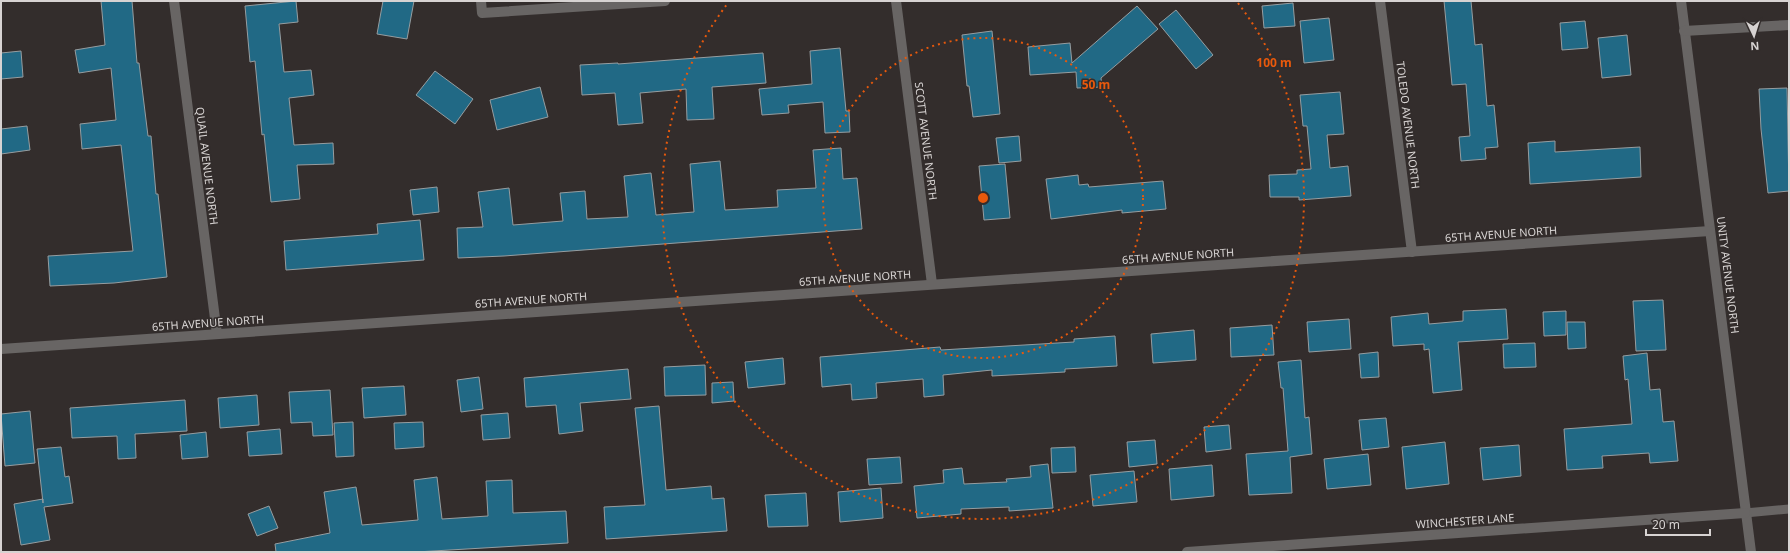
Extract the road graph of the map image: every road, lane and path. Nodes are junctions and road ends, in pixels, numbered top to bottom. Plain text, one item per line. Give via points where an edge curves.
1 (174, 1) edge
2 (481, 1) edge
3 (665, 1) edge
4 (896, 1) edge
5 (1380, 1) edge
6 (1681, 1) edge
7 (1789, 25) edge
8 (1684, 31) junction
9 (1710, 231) junction
10 (1412, 252) junction
11 (932, 284) junction
12 (217, 334) junction
13 (1, 349) edge
14 (1789, 509) edge
15 (1745, 513) junction
16 (1187, 552) edge
17 (1751, 552) edge

1 - 12 street, QUAIL AVENUE NORTH
2 - 3 street via 482,13
4 - 11 street, SCOTT AVENUE NORTH
5 - 10 street, TOLEDO AVENUE NORTH
6 - 8 street, UNITY AVENUE NORTH
7 - 8 street
8 - 9 street, UNITY AVENUE NORTH
9 - 10 street, 65TH AVENUE NORTH
9 - 15 street, UNITY AVENUE NORTH
10 - 11 street, 65TH AVENUE NORTH
11 - 12 street, 65TH AVENUE NORTH
12 - 13 street, 65TH AVENUE NORTH
14 - 15 lane
15 - 16 street, WINCHESTER LANE
15 - 17 street, UNITY AVENUE NORTH

